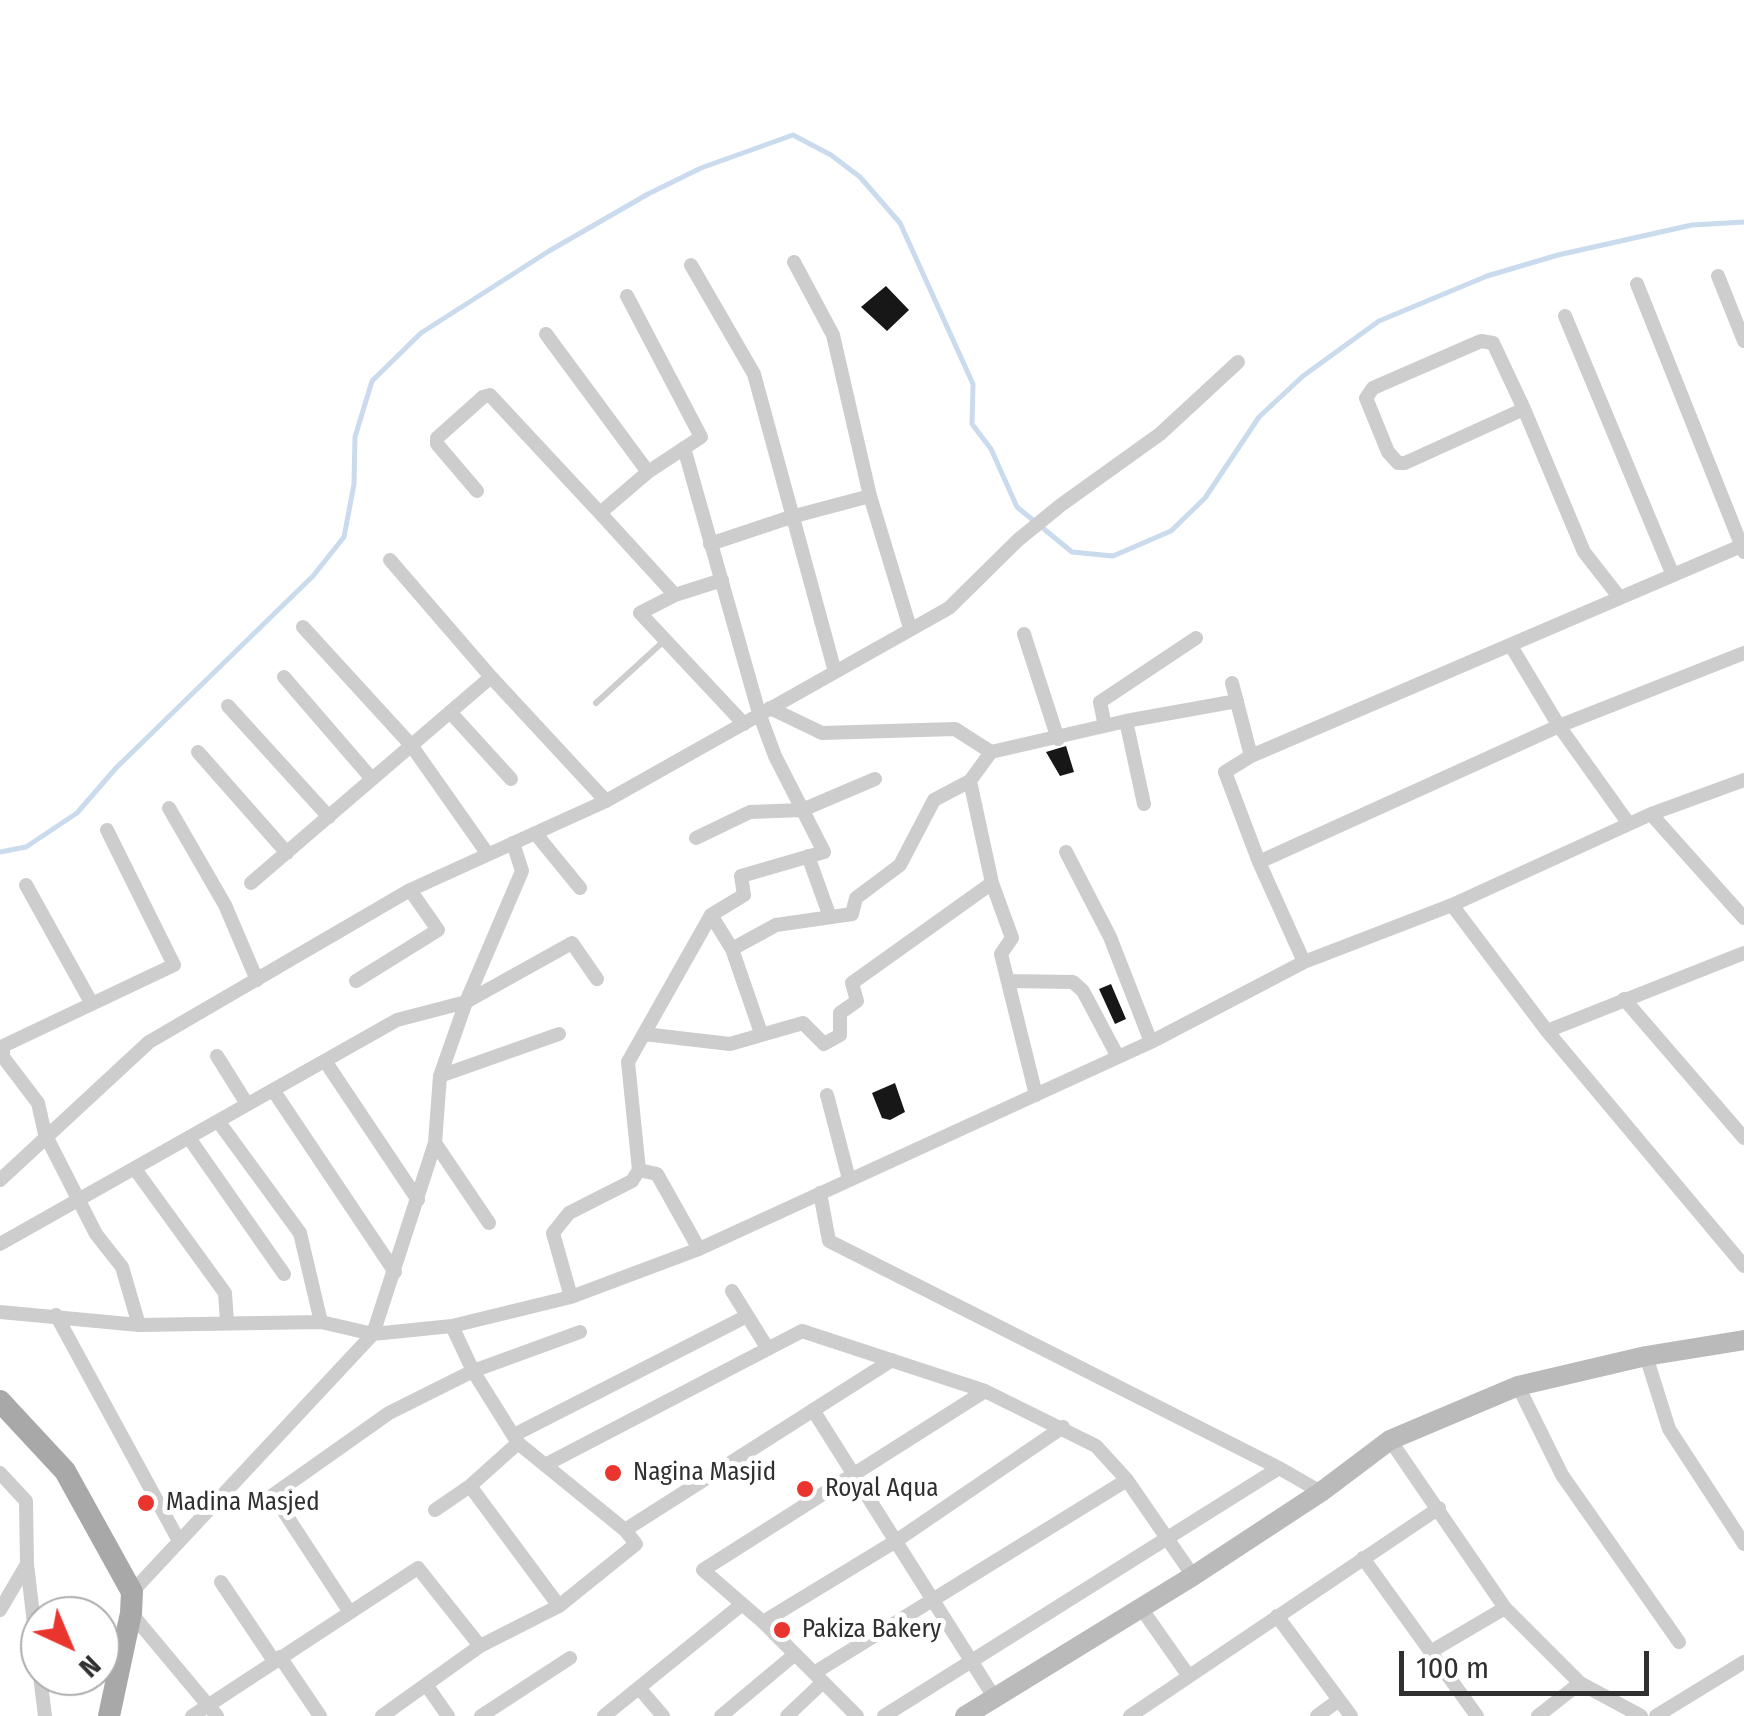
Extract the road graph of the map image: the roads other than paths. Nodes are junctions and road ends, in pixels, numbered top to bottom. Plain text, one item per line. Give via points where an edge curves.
1 (794, 262) dead end
2 (691, 265) dead end
3 (1718, 276) dead end
4 (1637, 284) dead end
5 (627, 296) dead end
6 (1565, 316) dead end
7 (546, 334) dead end
8 (1744, 340) edge
9 (1238, 362) dead end
10 (1524, 408) junction
11 (684, 448) junction
12 (648, 472) junction
13 (476, 490) dead end
14 (870, 496) junction
15 (600, 513) junction
16 (791, 517) junction
17 (710, 544) junction
18 (1743, 549) edge
19 (390, 560) dead end
20 (1672, 573) junction
21 (722, 580) junction
22 (675, 595) junction
23 (1620, 598) junction
24 (303, 627) dead end
25 (910, 628) junction
26 (1024, 634) dead end
27 (1196, 638) dead end
28 (665, 640) junction
29 (1511, 646) junction
30 (1744, 653) edge
31 (834, 672) junction
32 (284, 677) dead end
33 (491, 677) junction
34 (1232, 683) dead end
35 (1237, 701) junction
36 (596, 703) dead end
37 (228, 706) dead end
38 (765, 711) junction
39 (450, 712) junction
40 (1126, 721) junction
41 (744, 724) junction
42 (1104, 726) junction
43 (1559, 726) junction
44 (1058, 739) junction
45 (411, 744) junction
46 (198, 752) dead end
47 (991, 752) junction
48 (1251, 756) junction
49 (875, 778) dead end
50 (372, 779) junction
51 (511, 779) dead end
52 (1744, 780) edge
53 (970, 782) junction
54 (606, 801) junction
55 (1144, 804) dead end
56 (169, 808) dead end
57 (802, 810) junction
58 (1651, 814) junction
59 (328, 817) junction
60 (1630, 824) junction
61 (107, 830) dead end
62 (535, 833) junction
63 (696, 838) dead end
64 (513, 843) junction
65 (286, 852) junction
66 (1066, 852) dead end
67 (488, 853) junction
68 (808, 856) junction
69 (1258, 862) junction
70 (251, 883) dead end
71 (992, 883) junction
72 (26, 885) dead end
73 (580, 888) dead end
74 (410, 890) junction
75 (1452, 905) junction
76 (711, 915) junction
77 (830, 917) junction
78 (1744, 918) edge
79 (732, 949) junction
80 (1744, 952) edge
81 (1304, 962) junction
82 (597, 979) dead end
83 (257, 980) junction
84 (356, 981) dead end
85 (1008, 981) junction
86 (1624, 999) junction
87 (466, 1002) junction
88 (92, 1004) junction
89 (1547, 1031) junction
90 (761, 1033) junction
91 (559, 1034) dead end
92 (644, 1034) junction
93 (1151, 1042) junction
94 (217, 1056) dead end
95 (1118, 1057) junction
96 (324, 1061) junction
97 (440, 1076) junction
98 (273, 1090) junction
99 (827, 1095) dead end
100 (1036, 1096) junction
101 (248, 1104) junction
102 (218, 1121) junction
103 (46, 1134) junction
104 (189, 1138) junction
105 (1744, 1138) edge
106 (435, 1143) junction
107 (135, 1168) junction
108 (639, 1170) junction
109 (849, 1179) junction
110 (0, 1180) edge
111 (820, 1193) junction
112 (81, 1200) junction
113 (418, 1200) junction
114 (489, 1223) dead end
115 (0, 1244) edge
116 (700, 1249) junction
117 (1744, 1266) edge
118 (396, 1272) junction
119 (284, 1274) dead end
120 (732, 1292) dead end
121 (571, 1297) junction
122 (0, 1312) edge
123 (56, 1315) junction
124 (747, 1316) junction
125 (228, 1322) junction
126 (321, 1322) junction
127 (139, 1325) junction
128 (452, 1326) junction
129 (580, 1332) dead end
130 (373, 1334) junction
131 (1744, 1340) edge
132 (768, 1349) junction
133 (1646, 1356) junction
134 (892, 1360) junction
135 (473, 1371) junction
136 (1518, 1386) junction
137 (985, 1391) junction
138 (0, 1401) edge
139 (813, 1410) junction
140 (1063, 1427) junction
141 (516, 1439) junction
142 (1390, 1440) junction
143 (545, 1465) junction
144 (1279, 1468) junction
145 (0, 1472) edge
146 (853, 1477) junction
147 (1128, 1480) junction
148 (470, 1486) junction
149 (1320, 1492) junction
150 (1439, 1508) junction
151 (435, 1510) dead end
152 (626, 1530) junction
153 (1166, 1538) junction
154 (896, 1541) junction
155 (179, 1542) junction
156 (1744, 1544) edge
157 (1363, 1558) junction
158 (27, 1564) junction
159 (1193, 1576) junction
160 (221, 1582) dead end
161 (31, 1596) edge
162 (933, 1601) junction
163 (132, 1602) junction
164 (741, 1605) junction
165 (559, 1606) junction
166 (1141, 1608) junction
167 (1505, 1608) junction
168 (0, 1610) edge
169 (349, 1610) junction
170 (1276, 1616) junction
171 (763, 1622) junction
172 (1679, 1642) dead end
173 (480, 1646) junction
174 (1430, 1652) junction
175 (794, 1656) junction
176 (570, 1658) dead end
177 (277, 1659) junction
178 (970, 1659) junction
179 (1744, 1662) edge
180 (1188, 1676) junction
181 (818, 1678) junction
182 (1580, 1683) junction
183 (427, 1686) junction
184 (639, 1688) junction
185 (994, 1696) junction
186 (1338, 1700) junction
187 (213, 1711) edge
188 (110, 1716) edge
189 (192, 1716) edge
190 (320, 1716) edge
191 (382, 1716) edge
192 (448, 1716) edge
193 (480, 1716) edge
194 (604, 1716) edge
195 (663, 1716) edge
196 (721, 1716) edge
197 (787, 1716) edge
198 (858, 1716) edge
199 (884, 1716) edge
200 (965, 1716) edge
201 (1130, 1716) edge
202 (1317, 1716) edge
203 (1351, 1716) edge
204 (1477, 1716) edge
205 (1538, 1716) edge
206 (1641, 1716) edge
207 (1656, 1716) edge

1 - 14 street via 833,335
2 - 16 street via 754,374
3 - 8 street
4 - 18 street
5 - 11 street via 701,436
6 - 20 street
7 - 12 street
9 - 25 street via 1160,434 1023,536 950,608
10 - 10 street via 1487,340 1372,388 1366,398 1398,463
10 - 23 street via 1584,552
11 - 12 street
11 - 17 street
12 - 15 street
13 - 15 street via 437,438 490,396
14 - 16 street
14 - 25 street
15 - 22 street
16 - 17 street
16 - 31 street
17 - 21 street
18 - 20 street
19 - 33 street
20 - 23 street
21 - 22 street
21 - 38 street
22 - 28 street via 640,613
23 - 29 street
24 - 45 street
25 - 31 street
26 - 44 street
27 - 42 street via 1100,702
28 - 36 lane
28 - 41 street
29 - 43 street
29 - 48 street
30 - 43 street
31 - 38 street
32 - 50 street
33 - 39 street
33 - 54 street
34 - 35 street
35 - 40 street
35 - 48 street
37 - 59 street
38 - 41 street
38 - 47 street via 822,732 955,729
38 - 57 street via 774,756
39 - 45 street
39 - 51 street
40 - 42 street
40 - 55 street
41 - 54 street
42 - 44 street
43 - 60 street
43 - 69 street
44 - 47 street
45 - 50 street
45 - 67 street
46 - 65 street
47 - 53 street
48 - 69 street via 1225,772
49 - 57 street
50 - 59 street
52 - 58 street
53 - 71 street
53 - 77 street via 934,800 900,865 856,898 852,914
54 - 62 street
56 - 83 street via 225,905
57 - 63 street via 750,812
57 - 68 street via 824,852
58 - 60 street
58 - 78 street
59 - 65 street
60 - 75 street
61 - 88 street via 174,965
62 - 64 street
62 - 73 street
64 - 67 street
64 - 87 street via 522,870
65 - 70 street
66 - 93 street via 1110,937
67 - 74 street
68 - 76 street via 741,876 744,896
68 - 77 street
69 - 81 street
71 - 85 street via 1012,938 1002,954
71 - 90 street via 852,983 858,1001 840,1013 840,1035 824,1044 803,1023
72 - 88 street
74 - 83 street
74 - 84 street via 438,930
75 - 81 street
75 - 89 street
76 - 79 street
76 - 92 street
77 - 79 street via 776,926
79 - 90 street
80 - 86 street
81 - 93 street
82 - 87 street via 572,943
83 - 103 street via 149,1042
85 - 95 street via 1073,982
85 - 100 street
86 - 89 street
86 - 105 street
87 - 96 street via 397,1020
87 - 97 street
88 - 103 street via 3,1046 3,1056 38,1103
89 - 117 street
90 - 92 street via 730,1044
91 - 97 street
92 - 108 street via 628,1062
93 - 95 street
94 - 101 street
95 - 100 street
96 - 98 street
96 - 113 street
97 - 106 street
98 - 101 street
98 - 118 street
99 - 109 street
100 - 109 street
101 - 102 street
102 - 104 street
102 - 126 street via 300,1233
103 - 110 street
103 - 112 street
104 - 107 street
104 - 119 street
106 - 113 street
106 - 114 street
107 - 112 street
107 - 125 street via 225,1293
108 - 116 street via 658,1174
108 - 121 street via 569,1213 553,1232
109 - 111 street
111 - 116 street
111 - 144 street via 829,1241
112 - 115 street
112 - 127 street via 122,1267
113 - 118 street
116 - 121 street
118 - 130 street
120 - 124 street
121 - 128 street
122 - 123 street
123 - 127 street
123 - 155 street
124 - 132 street
124 - 141 street
125 - 126 street
125 - 127 street
126 - 130 street
128 - 130 street
128 - 135 street
129 - 135 street
130 - 155 street
131 - 133 main road
132 - 134 street via 802,1331
132 - 143 street
133 - 136 main road
133 - 156 street via 1670,1429
134 - 137 street
134 - 139 street
135 - 141 street
135 - 169 street via 389,1413 273,1495
136 - 142 main road
136 - 172 street via 1562,1475
137 - 140 street
137 - 146 street
138 - 163 main road via 65,1471
139 - 146 street
139 - 152 street
140 - 147 street via 1096,1446
140 - 154 street
141 - 143 street
141 - 148 street
142 - 149 main road
142 - 150 street
143 - 152 street
144 - 149 street
144 - 153 street
145 - 158 street via 26,1501
146 - 154 street
146 - 164 street via 703,1570
147 - 153 street
147 - 162 street
148 - 151 street
148 - 165 street
149 - 159 main road
150 - 157 street
150 - 167 street
152 - 165 street via 636,1544
153 - 159 street
153 - 178 street
154 - 162 street
154 - 171 street
155 - 163 street
157 - 170 street
157 - 174 street
158 - 161 street
158 - 168 street
159 - 166 main road
160 - 177 street
162 - 178 street
162 - 181 street
163 - 187 street
163 - 188 main road
164 - 171 street
164 - 184 street
165 - 173 street
166 - 180 street
166 - 185 main road
167 - 174 street
167 - 182 street
169 - 173 street via 418,1568
169 - 177 street
170 - 180 street
170 - 186 street
171 - 175 street
173 - 183 street
174 - 204 street
175 - 181 street
175 - 196 street
176 - 193 street
177 - 187 street
177 - 190 street
178 - 185 street
178 - 199 street
179 - 207 street
180 - 201 street
181 - 197 street
181 - 198 street
182 - 205 street
182 - 206 street
183 - 191 street
183 - 192 street
184 - 194 street
184 - 195 street
185 - 200 main road
186 - 202 street
186 - 203 street
187 - 189 street

